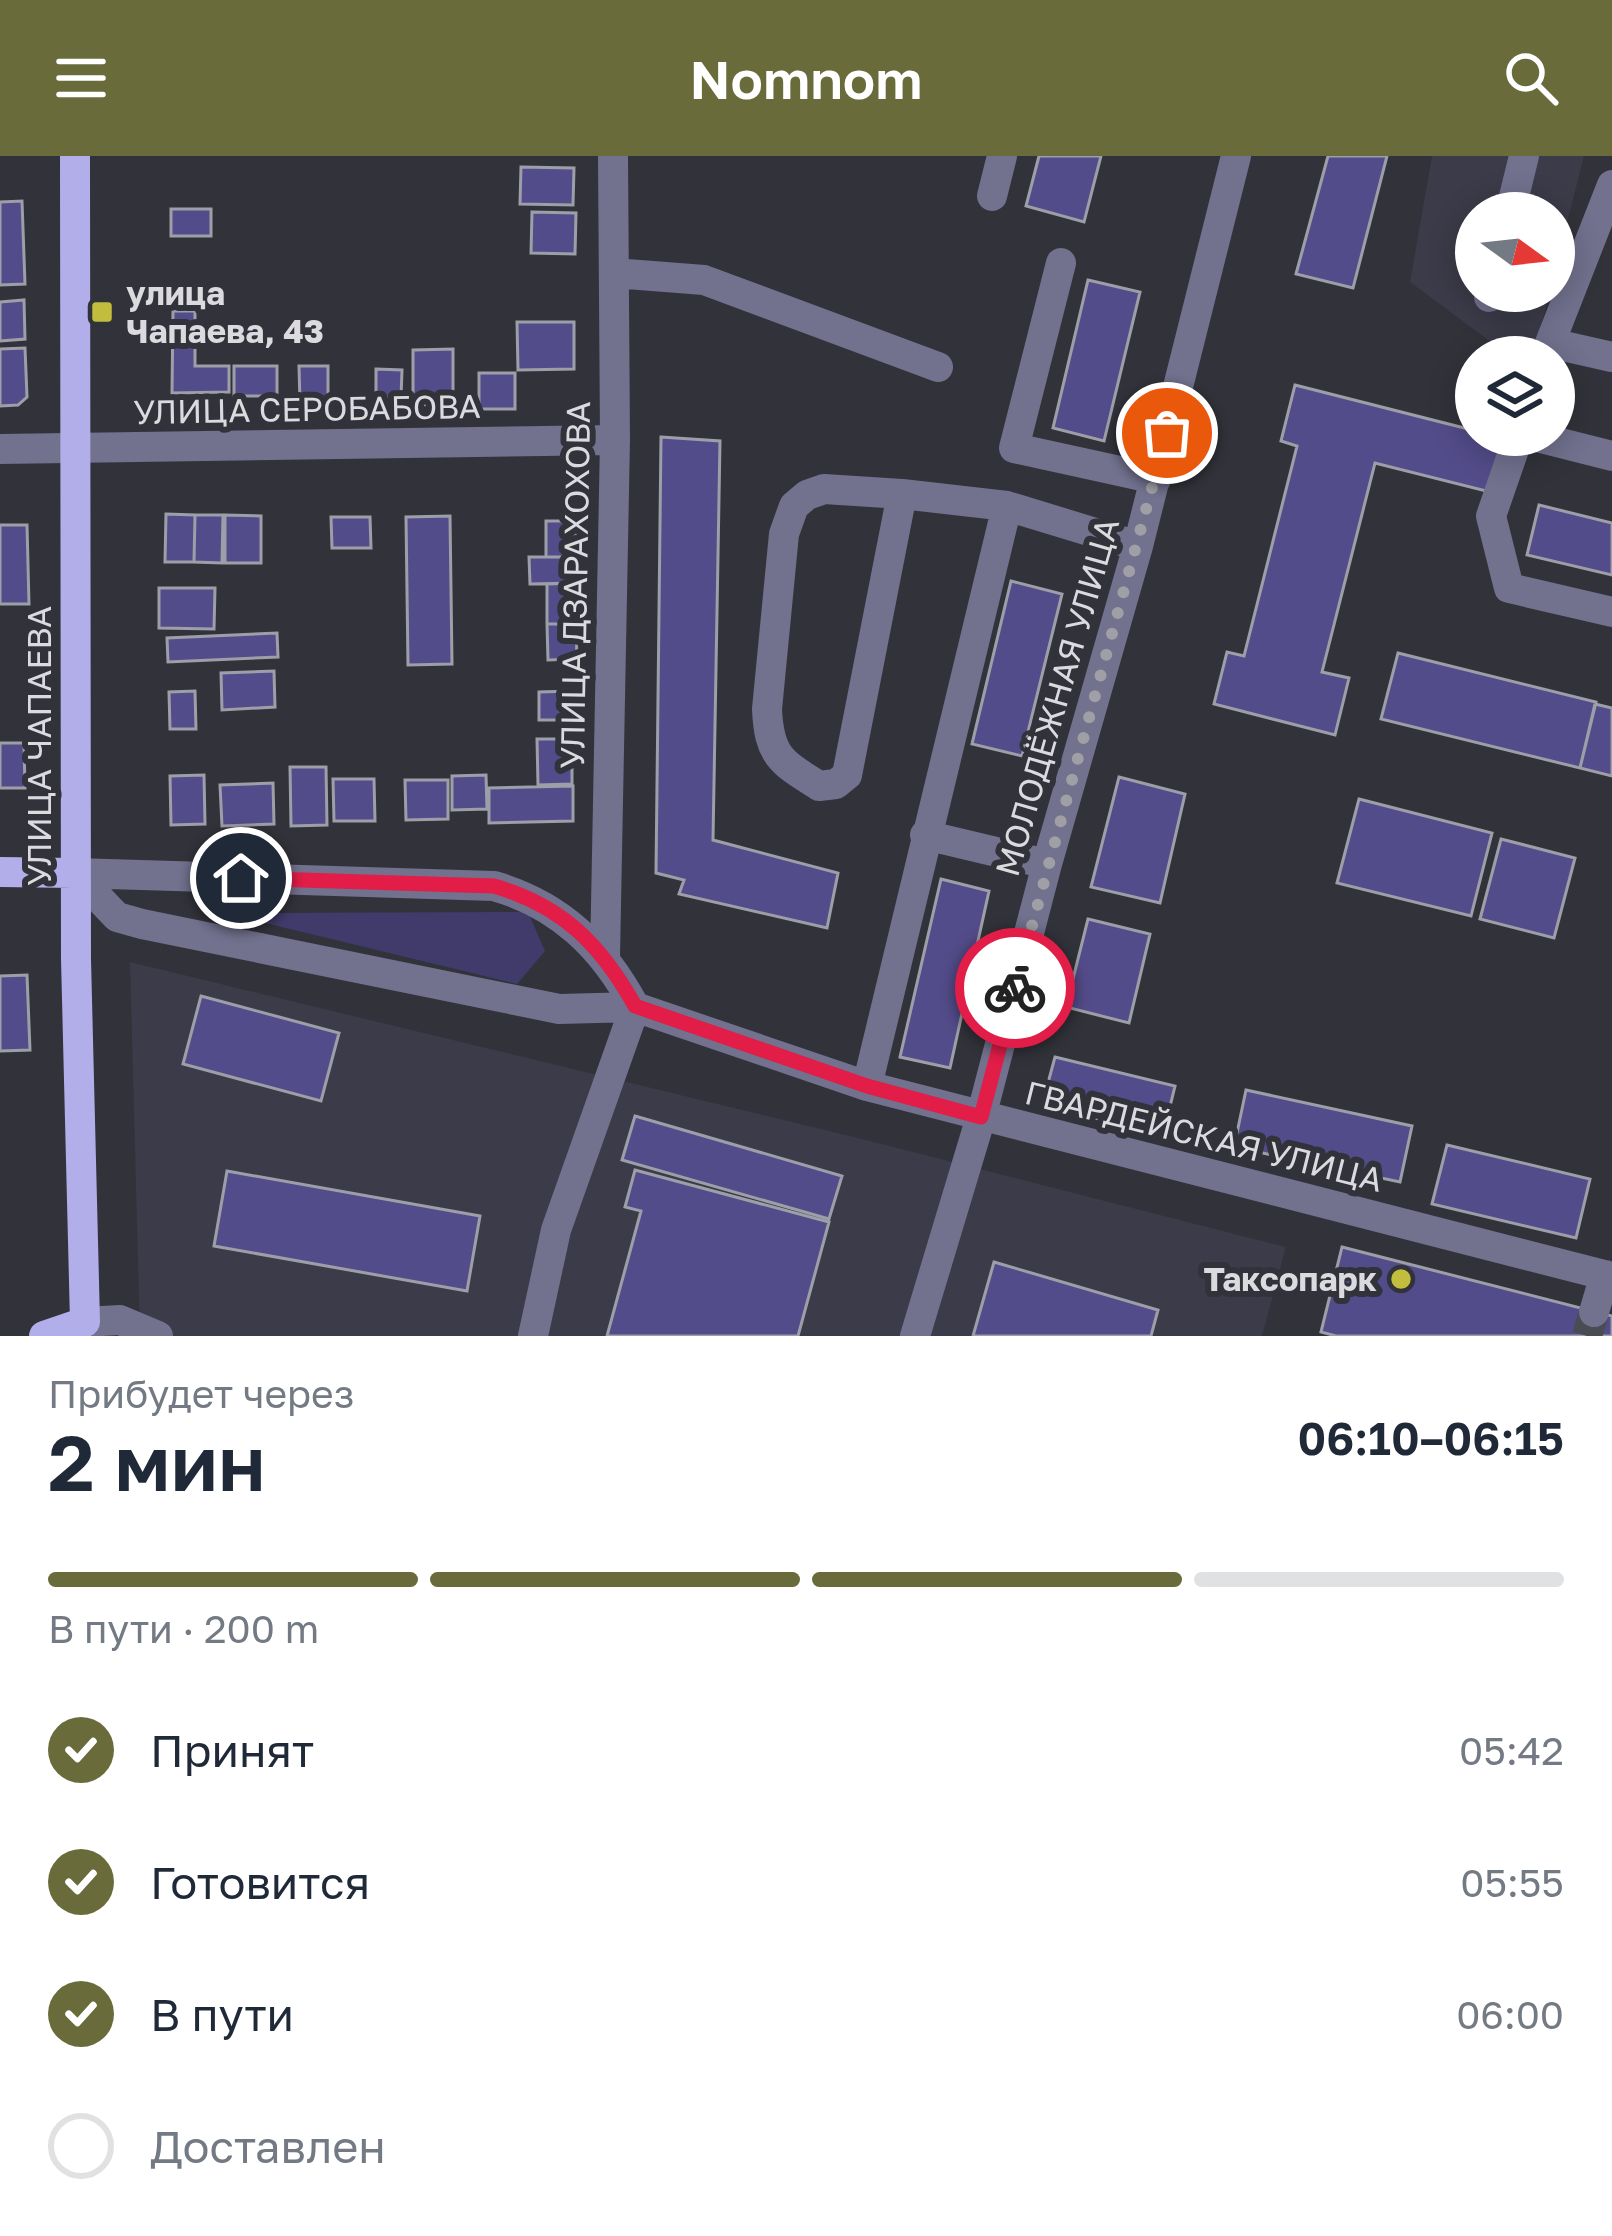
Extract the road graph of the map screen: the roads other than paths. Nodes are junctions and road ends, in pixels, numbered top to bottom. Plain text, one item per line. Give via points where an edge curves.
1 (74, 156) edge
2 (613, 156) edge
3 (1002, 156) edge
4 (1235, 156) edge
5 (1524, 156) edge
6 (1612, 185) edge
7 (1515, 192) edge
8 (992, 196) dead end
9 (1061, 263) dead end
10 (614, 273) junction
11 (1553, 336) edge
12 (1575, 353) edge
13 (1612, 357) edge
14 (938, 367) dead end
15 (615, 440) junction
16 (1575, 447) edge
17 (74, 448) junction
18 (0, 449) edge
19 (1512, 456) edge
20 (1612, 456) edge
21 (1156, 478) junction
22 (902, 494) junction
23 (1007, 506) junction
24 (1138, 546) junction
25 (1612, 612) edge
26 (925, 835) junction
27 (1047, 864) junction
28 (0, 872) edge
29 (75, 873) junction
30 (605, 957) junction
31 (635, 1006) junction
32 (867, 1086) junction
33 (981, 1117) junction
34 (1608, 1276) edge
35 (1594, 1312) tunnel mouth
36 (85, 1329) edge
37 (44, 1336) edge
38 (158, 1336) edge
39 (533, 1336) edge
40 (915, 1336) edge

1 - 17 main road, УЛИЦА ЧАПАЕВА
2 - 10 street, УЛИЦА ДЗАРАХОХОВА
3 - 8 street
4 - 21 street, МОЛОДЁЖНАЯ УЛИЦА
5 - 7 street
6 - 11 street
9 - 21 street via 1014,448
10 - 14 street via 704,280
10 - 15 street, УЛИЦА ДЗАРАХОХОВА
12 - 13 street
15 - 17 street, УЛИЦА СЕРОБАБОВА
15 - 30 street, УЛИЦА ДЗАРАХОХОВА
16 - 20 street
17 - 18 street, УЛИЦА СЕРОБАБОВА
17 - 29 main road, УЛИЦА ЧАПАЕВА
19 - 25 street via 1491,516 1509,588
21 - 24 street, МОЛОДЁЖНАЯ УЛИЦА
22 - 22 street via 824,489 806,495 787,519 769,738 786,764 819,786 847,775
22 - 23 street
23 - 24 street
23 - 26 street
24 - 27 street, МОЛОДЁЖНАЯ УЛИЦА
26 - 27 street
26 - 32 street
27 - 33 street, МОЛОДЁЖНАЯ УЛИЦА
28 - 29 main road
29 - 30 street via 494,886 529,896
29 - 31 street, ГВАРДЕЙСКАЯ УЛИЦА via 117,917 142,924 559,1009
29 - 36 main road, УЛИЦА ЧАПАЕВА
30 - 31 street
31 - 32 street, ГВАРДЕЙСКАЯ УЛИЦА
31 - 39 street via 556,1230
32 - 33 street, ГВАРДЕЙСКАЯ УЛИЦА
33 - 34 street, ГВАРДЕЙСКАЯ УЛИЦА
33 - 40 street, МОЛОДЁЖНАЯ УЛИЦА
34 - 35 street
36 - 37 main road
36 - 38 street via 120,1320

